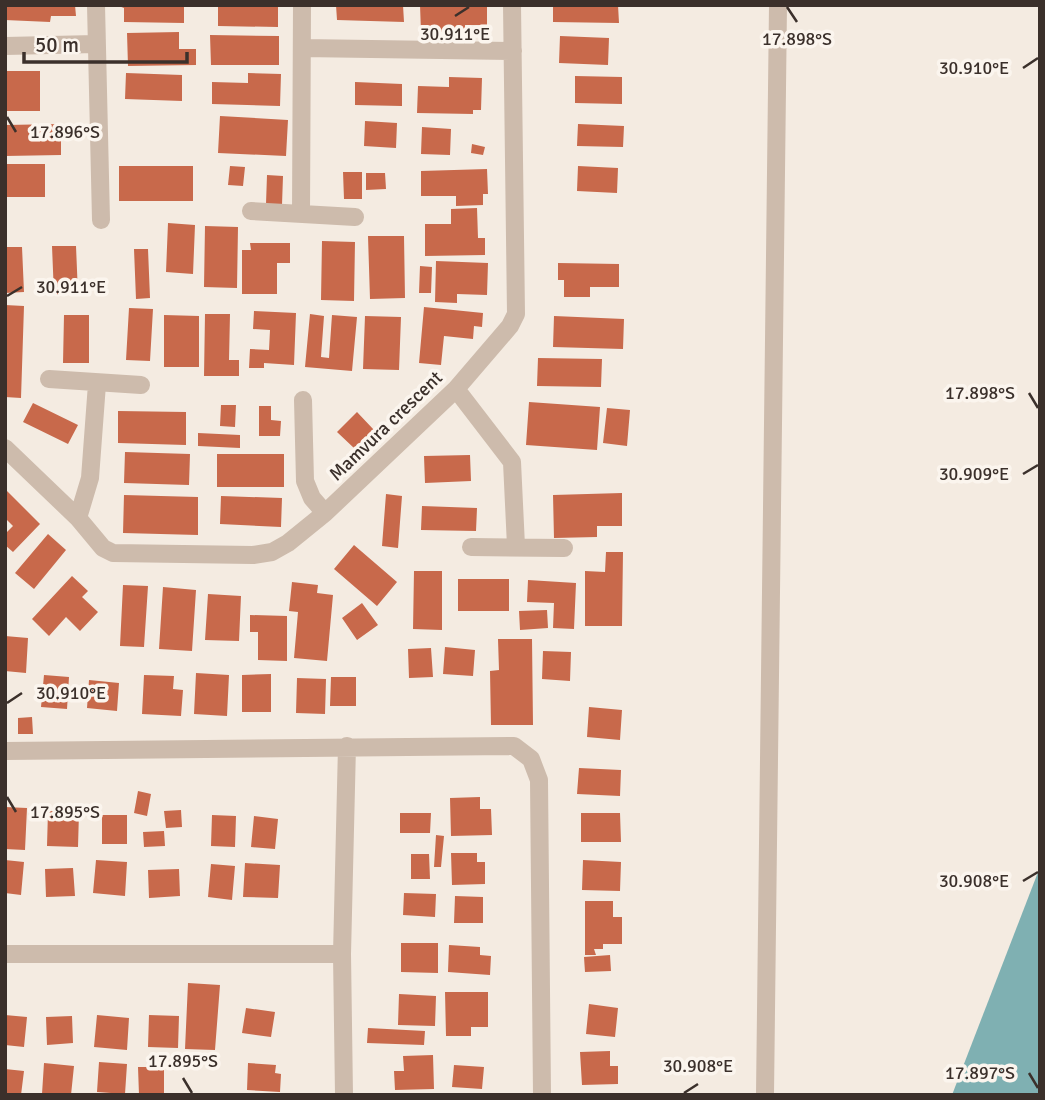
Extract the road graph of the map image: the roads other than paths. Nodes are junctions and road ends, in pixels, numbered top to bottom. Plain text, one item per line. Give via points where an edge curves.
1 (96, 5) edge
2 (302, 5) edge
3 (512, 5) edge
4 (778, 5) edge
5 (96, 44) junction
6 (5, 46) edge
7 (302, 48) junction
8 (513, 51) junction
9 (251, 211) dead end
10 (301, 213) junction
11 (355, 217) dead end
12 (101, 220) dead end
13 (49, 379) dead end
14 (97, 383) junction
15 (141, 385) dead end
16 (456, 390) junction
17 (303, 400) dead end
18 (5, 448) edge
19 (325, 513) junction
20 (78, 518) junction
21 (516, 546) junction
22 (471, 547) dead end
23 (564, 548) dead end
24 (347, 746) junction
25 (5, 751) edge
26 (5, 954) edge
27 (342, 954) junction
28 (344, 1095) edge
29 (542, 1095) edge
30 (765, 1095) edge

1 - 5 street
2 - 7 street
3 - 8 street, Mamvura crescent
4 - 30 street
5 - 6 street
5 - 12 street
7 - 8 street
7 - 10 street
8 - 16 street, Mamvura crescent via 516,314
9 - 10 street
10 - 11 street
13 - 14 street
14 - 15 street
14 - 20 street via 90,478
16 - 19 street, Mamvura crescent
16 - 21 street via 512,462
17 - 19 street via 305,481
18 - 20 street, Mamvura crescent
19 - 20 street, Mamvura crescent via 288,543 253,555 124,556 103,548
21 - 22 street
21 - 23 street
24 - 25 street
24 - 27 street
24 - 29 street via 514,747 531,759 539,780
26 - 27 street
27 - 28 street

